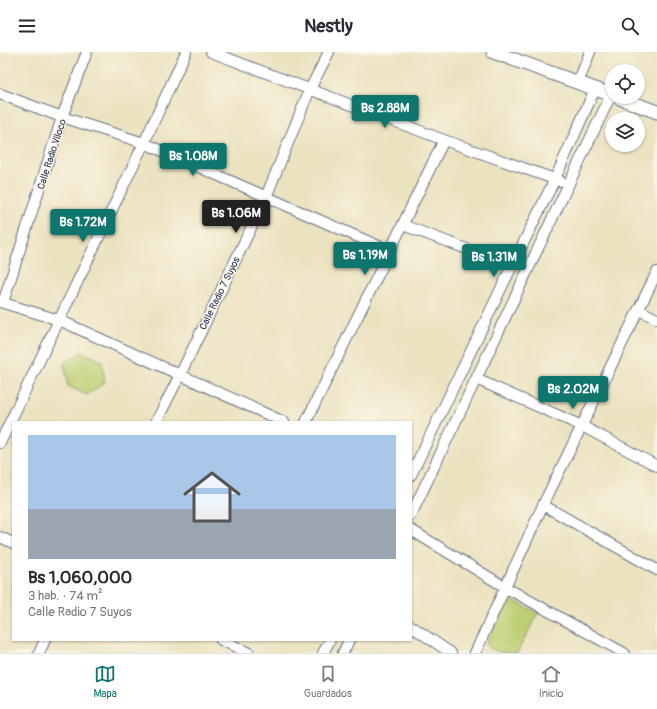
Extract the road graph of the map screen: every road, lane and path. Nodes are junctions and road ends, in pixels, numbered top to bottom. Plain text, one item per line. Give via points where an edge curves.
1 (87, 52) edge
2 (186, 52) edge
3 (211, 52) edge
4 (329, 52) edge
5 (493, 52) edge
6 (590, 52) edge
7 (578, 83) junction
8 (310, 89) junction
9 (595, 89) junction
10 (605, 93) edge
11 (0, 94) edge
12 (609, 104) edge
13 (635, 104) edge
14 (657, 112) edge
15 (62, 117) junction
16 (444, 140) junction
17 (144, 143) junction
18 (555, 179) junction
19 (568, 184) junction
20 (266, 197) junction
21 (402, 225) junction
22 (390, 251) junction
23 (512, 266) junction
24 (657, 272) edge
25 (2, 302) edge
26 (639, 310) junction
27 (657, 318) edge
28 (58, 320) junction
29 (180, 375) junction
30 (476, 379) junction
31 (157, 421) edge
32 (282, 421) edge
33 (306, 421) edge
34 (582, 426) junction
35 (0, 443) edge
36 (416, 464) junction
37 (657, 466) edge
38 (432, 471) junction
39 (412, 473) edge
40 (543, 505) junction
41 (412, 513) edge
42 (412, 531) edge
43 (0, 537) edge
44 (12, 543) edge
45 (657, 570) edge
46 (505, 587) junction
47 (412, 627) edge
48 (45, 641) edge
49 (224, 641) edge
50 (329, 641) edge
51 (349, 641) edge
52 (39, 653) edge
53 (249, 653) edge
54 (323, 653) edge
55 (343, 653) edge
56 (451, 653) edge
57 (475, 653) edge
58 (624, 653) edge

1 - 15 street, Calle Radio Viloco
2 - 17 street
3 - 8 street
4 - 8 street, Calle Radio 7 Suyos
5 - 7 street
6 - 7 street
7 - 9 street
8 - 16 street
8 - 20 street, Calle Radio 7 Suyos
9 - 10 street
9 - 18 street
11 - 15 street
12 - 19 street
13 - 14 street
15 - 17 street
15 - 25 street, Calle Radio Viloco
16 - 18 street
16 - 21 street
17 - 20 street
17 - 28 street
18 - 19 street
18 - 23 street
19 - 30 street
20 - 22 street
20 - 29 street, Calle Radio 7 Suyos
21 - 22 street
21 - 23 street
22 - 33 street
23 - 36 street
24 - 26 street
25 - 28 street
26 - 27 street
26 - 34 street
28 - 29 street
28 - 35 street
29 - 31 street, Calle Radio 7 Suyos
29 - 32 street
30 - 34 street
30 - 38 street
34 - 37 street
34 - 40 street
36 - 38 street
36 - 39 street
38 - 41 street
40 - 45 street
40 - 46 street
42 - 46 street
43 - 44 street
46 - 57 street
46 - 58 street
47 - 56 street
48 - 52 street
49 - 53 street
50 - 54 street
51 - 55 street

